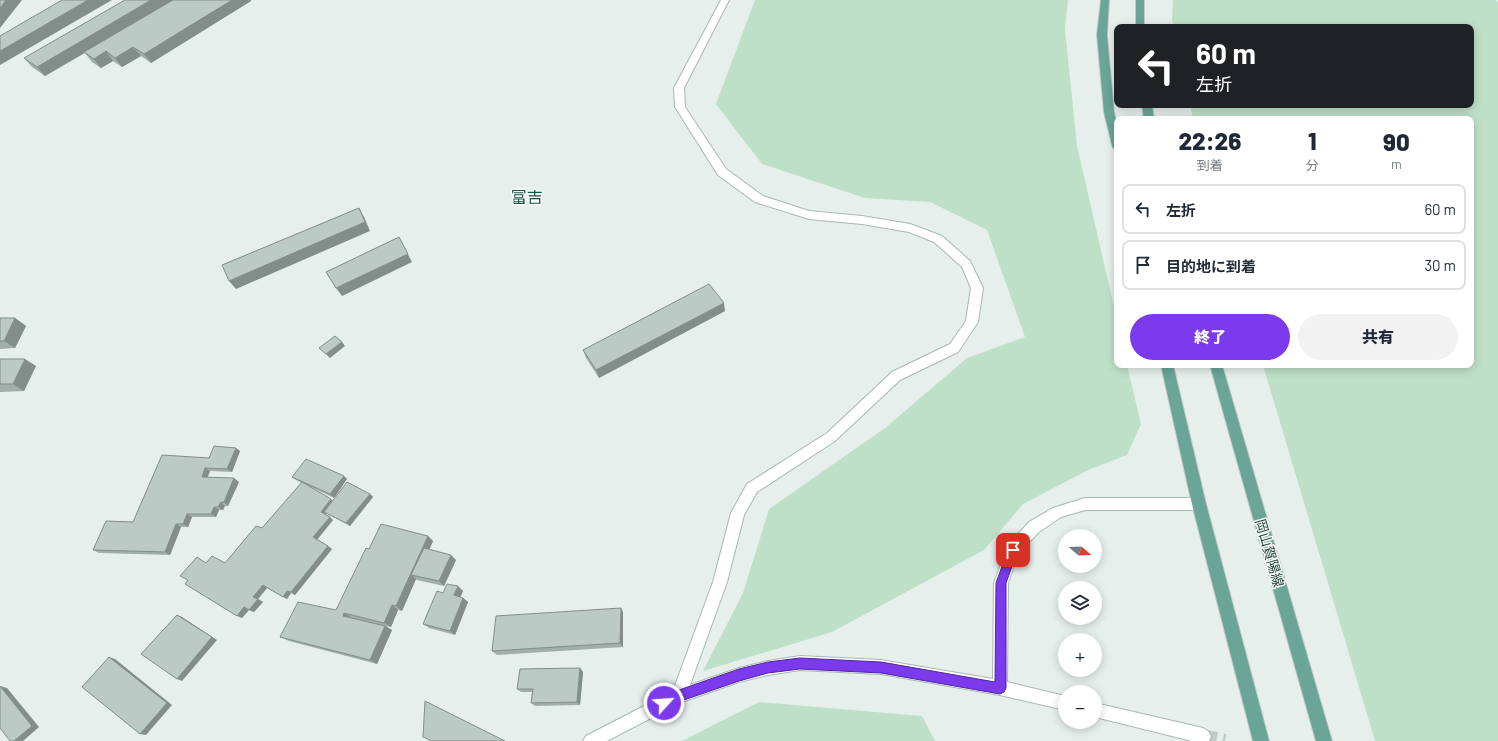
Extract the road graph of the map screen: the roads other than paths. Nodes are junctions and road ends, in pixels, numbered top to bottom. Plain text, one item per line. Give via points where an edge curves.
1 (725, 0) edge
2 (1106, 0) edge
3 (1140, 0) edge
4 (1140, 24) edge
5 (1114, 131) edge
6 (1168, 368) edge
7 (1217, 368) edge
8 (1199, 504) junction
9 (1000, 688) junction
10 (679, 696) junction
11 (1058, 702) edge
12 (1102, 712) edge
13 (1203, 736) tunnel mouth
14 (591, 741) edge
15 (1261, 741) edge
16 (1324, 741) edge

1 - 10 street via 679,88 680,107 722,172 759,199 802,213 910,228 938,239 966,264 977,288 972,322 954,348 896,376 832,437 752,488 738,513 720,582
2 - 5 main road via 1102,35
3 - 4 main road
6 - 8 main road
7 - 16 main road, 岡山賀陽線
8 - 9 street via 1085,504 1058,512 1034,527 1013,550 1001,583
8 - 15 main road
9 - 10 street via 881,667 800,663 739,675
9 - 11 street
10 - 14 street
12 - 13 street

